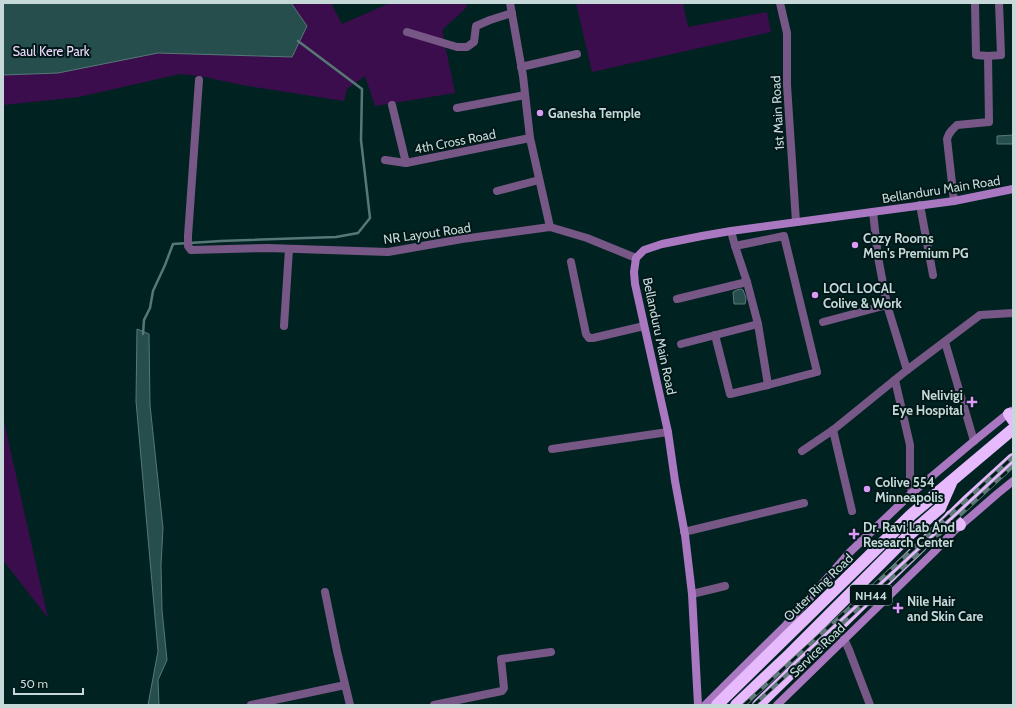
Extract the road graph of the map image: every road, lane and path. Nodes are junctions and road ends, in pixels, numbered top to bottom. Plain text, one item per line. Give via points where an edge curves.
1 (510, 3) edge
2 (780, 3) edge
3 (975, 3) edge
4 (999, 3) edge
5 (512, 13) junction
6 (407, 32) dead end
7 (577, 54) dead end
8 (988, 56) junction
9 (521, 66) junction
10 (199, 80) dead end
11 (525, 95) junction
12 (392, 105) dead end
13 (457, 108) dead end
14 (530, 138) junction
15 (385, 160) dead end
16 (406, 163) junction
17 (539, 180) junction
18 (1013, 189) edge
19 (497, 191) dead end
20 (954, 201) junction
21 (920, 205) junction
22 (873, 212) junction
23 (796, 222) junction
24 (550, 227) junction
25 (731, 231) junction
26 (735, 246) junction
27 (289, 249) junction
28 (636, 258) junction
29 (571, 262) dead end
30 (933, 275) dead end
31 (747, 282) junction
32 (677, 299) dead end
33 (887, 305) junction
34 (1013, 313) edge
35 (823, 322) dead end
36 (758, 324) junction
37 (284, 326) dead end
38 (644, 326) junction
39 (715, 335) junction
40 (945, 342) junction
41 (682, 344) dead end
42 (907, 370) junction
43 (895, 380) junction
44 (768, 385) junction
45 (1012, 414) edge
46 (1013, 429) edge
47 (833, 430) junction
48 (668, 432) junction
49 (974, 441) junction
50 (552, 448) dead end
51 (802, 450) dead end
52 (1013, 459) edge
53 (953, 479) junction
54 (1013, 481) edge
55 (912, 493) junction
56 (804, 503) dead end
57 (852, 511) dead end
58 (951, 516) junction
59 (960, 525) junction
60 (684, 532) junction
61 (725, 586) dead end
62 (325, 592) dead end
63 (692, 594) junction
64 (844, 639) junction
65 (551, 652) dead end
66 (345, 685) junction
67 (251, 705) edge
68 (350, 705) edge
69 (434, 705) edge
70 (698, 705) edge
71 (705, 705) edge
72 (717, 705) edge
73 (736, 705) edge
74 (758, 705) edge
75 (777, 705) edge
76 (870, 705) edge

1 - 5 street
2 - 23 street, 1st Main Road via 787,33 787,85
3 - 8 street via 976,56
4 - 8 street via 1001,55
5 - 6 street via 476,26 474,42 467,47 457,47
5 - 9 street
7 - 9 street
8 - 20 street via 989,122 957,126 947,139
9 - 11 street
10 - 27 street, NR Layout Road via 188,236 190,248
11 - 13 street
11 - 14 street
12 - 16 street
14 - 16 street, 4th Cross Road
14 - 17 street
15 - 16 street, 4th Cross Road
17 - 19 street
17 - 24 street
18 - 20 street, Bellanduru Main Road
20 - 21 street, Bellanduru Main Road
21 - 22 street, Bellanduru Main Road
21 - 30 street
22 - 23 street, Bellanduru Main Road
22 - 33 street
23 - 25 street, Bellanduru Main Road
24 - 27 street, NR Layout Road via 388,252
24 - 28 street, NR Layout Road via 587,238
25 - 26 street
25 - 28 street, Bellanduru Main Road via 662,244 644,250
26 - 31 street
26 - 44 street via 784,236 817,372
27 - 37 street
28 - 38 street, Bellanduru Main Road via 635,284
29 - 38 street via 589,338
31 - 32 street
31 - 36 street
33 - 35 street
33 - 42 street
34 - 40 street via 980,315
36 - 39 street
36 - 44 street
38 - 48 street, Bellanduru Main Road
39 - 41 street
39 - 44 street via 730,394
40 - 42 street
40 - 49 street
42 - 43 street
43 - 47 street
43 - 55 street via 910,445
45 - 49 street
46 - 53 highway, Outer Ring Road / NH44
47 - 51 street
47 - 57 street
48 - 50 street
48 - 60 street, Bellanduru Main Road
49 - 55 street
52 - 58 highway, NH44
53 - 72 highway, Outer Ring Road / NH44 via 911,515
53 - 73 highway via 940,508 910,534
54 - 59 street, Service Road
55 - 71 street via 850,552 786,625
56 - 60 street
58 - 59 highway
58 - 74 highway, NH44
59 - 64 street, Service Road
60 - 63 street, Bellanduru Main Road
61 - 63 street
62 - 66 street
63 - 70 street, Bellanduru Main Road
64 - 75 street, Service Road
64 - 76 street
65 - 69 street via 501,660 504,688 502,692
66 - 67 street
66 - 68 street

